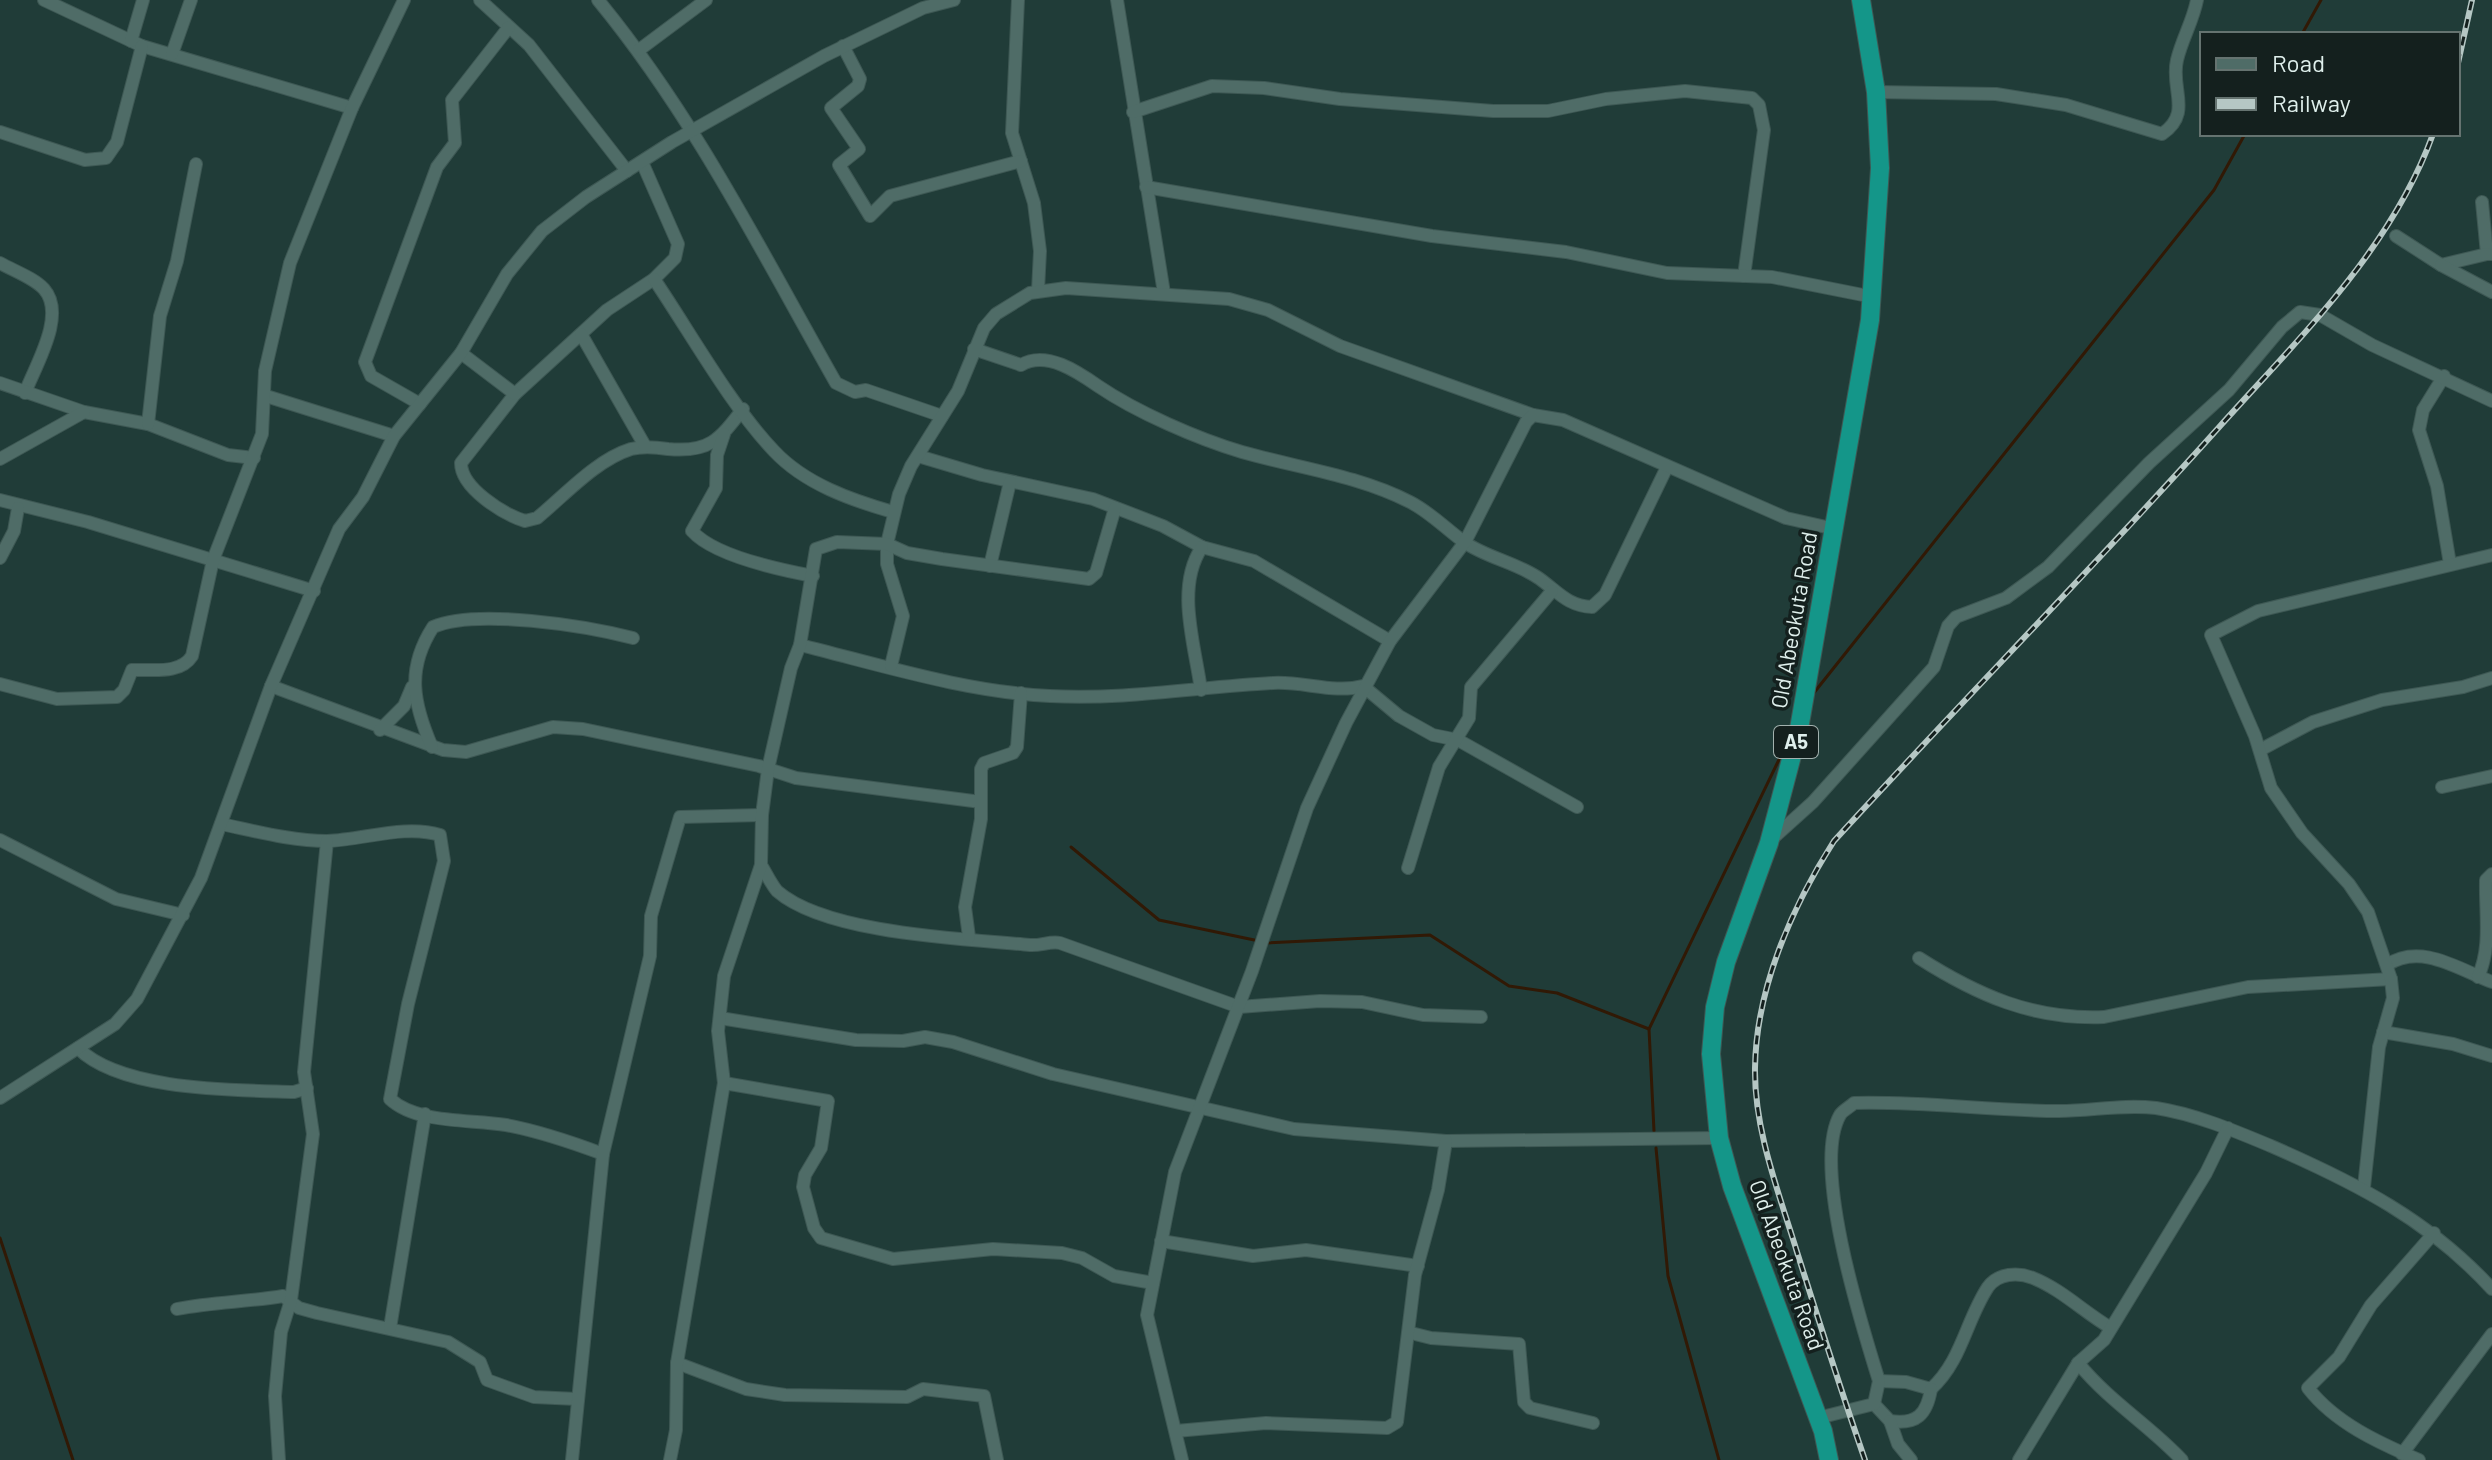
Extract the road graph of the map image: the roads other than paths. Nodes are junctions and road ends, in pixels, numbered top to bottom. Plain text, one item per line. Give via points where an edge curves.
1 (44, 0) edge
2 (143, 0) edge
3 (191, 0) edge
4 (404, 0) edge
5 (480, 0) edge
6 (598, 0) edge
7 (706, 0) edge
8 (954, 0) edge
9 (1018, 0) edge
10 (1117, 0) edge
11 (1861, 0) edge
12 (2197, 0) edge
13 (509, 27) junction
14 (136, 43) junction
15 (843, 46) junction
16 (639, 50) junction
17 (172, 54) junction
18 (1876, 92) junction
19 (352, 108) junction
20 (1133, 112) junction
21 (693, 130) junction
22 (0, 132) edge
23 (1021, 161) junction
24 (642, 162) junction
25 (196, 164) dead end
26 (627, 171) junction
27 (1146, 187) junction
28 (2482, 202) dead end
29 (2396, 236) dead end
30 (2490, 254) edge
31 (0, 263) edge
32 (2441, 265) junction
33 (1744, 276) junction
34 (654, 279) junction
35 (1038, 291) junction
36 (2492, 292) edge
37 (1164, 293) junction
38 (1873, 297) junction
39 (581, 334) junction
40 (974, 349) junction
41 (461, 353) junction
42 (2444, 376) junction
43 (0, 383) edge
44 (25, 393) junction
45 (515, 394) junction
46 (266, 396) junction
47 (2492, 401) edge
48 (420, 404) junction
49 (743, 409) junction
50 (84, 412) junction
51 (1533, 415) junction
52 (942, 416) junction
53 (148, 424) junction
54 (724, 434) junction
55 (394, 436) junction
56 (645, 446) junction
57 (918, 456) junction
58 (254, 458) junction
59 (0, 459) edge
60 (1667, 467) junction
61 (1010, 482) junction
62 (0, 500) edge
63 (18, 508) junction
64 (1115, 508) junction
65 (893, 512) junction
66 (1835, 529) junction
67 (1465, 542) junction
68 (887, 544) junction
69 (1202, 547) junction
70 (2492, 555) edge
71 (0, 558) edge
72 (213, 560) junction
73 (2450, 564) junction
74 (990, 566) junction
75 (813, 576) junction
76 (314, 591) junction
77 (1552, 591) junction
78 (633, 638) dead end
79 (1390, 641) junction
80 (800, 645) junction
81 (891, 666) junction
82 (2492, 678) edge
83 (0, 684) edge
84 (271, 686) junction
85 (1363, 686) junction
86 (412, 687) junction
87 (1201, 690) junction
88 (1021, 693) junction
89 (380, 730) junction
90 (1458, 740) junction
91 (432, 747) junction
92 (2260, 750) junction
93 (768, 769) junction
94 (2492, 776) edge
95 (2442, 787) dead end
96 (981, 802) junction
97 (1577, 807) dead end
98 (762, 815) junction
99 (221, 824) junction
100 (0, 840) edge
101 (327, 841) junction
102 (1769, 843) junction
103 (761, 865) junction
104 (1408, 868) dead end
105 (2492, 874) edge
106 (183, 915) junction
107 (969, 937) junction
108 (1919, 958) dead end
109 (2387, 965) junction
110 (2478, 977) junction
111 (2391, 979) junction
112 (2492, 982) edge
113 (1239, 1007) junction
114 (1481, 1017) dead end
115 (720, 1018) junction
116 (2383, 1032) junction
117 (78, 1048) junction
118 (2492, 1056) edge
119 (724, 1083) junction
120 (307, 1088) junction
121 (0, 1098) edge
122 (1200, 1110) junction
123 (425, 1114) junction
124 (2228, 1128) junction
125 (1719, 1138) junction
126 (1446, 1141) junction
127 (603, 1154) junction
128 (2364, 1187) junction
129 (2434, 1233) junction
130 (1161, 1241) junction
131 (1418, 1266) junction
132 (1153, 1283) junction
133 (2492, 1289) edge
134 (291, 1300) junction
135 (177, 1309) dead end
136 (390, 1328) junction
137 (2111, 1328) junction
138 (1411, 1333) junction
139 (2492, 1334) edge
140 (677, 1363) junction
141 (2078, 1363) junction
142 (1879, 1381) junction
143 (1931, 1389) junction
144 (577, 1399) junction
145 (1874, 1404) junction
146 (1818, 1418) junction
147 (1890, 1421) junction
148 (1593, 1423) dead end
149 (1176, 1431) junction
150 (2402, 1454) junction
151 (279, 1460) edge
152 (572, 1460) edge
153 (670, 1460) edge
154 (997, 1460) edge
155 (1182, 1460) edge
156 (1829, 1460) edge
157 (1911, 1460) edge
158 (2019, 1460) edge
159 (2182, 1460) edge
160 (2419, 1460) edge

1 - 14 street
2 - 14 street
3 - 17 street
4 - 19 street
5 - 13 street
6 - 16 street
7 - 16 street
8 - 15 street via 923,8
9 - 23 street via 1011,110
10 - 20 street
11 - 18 highway, Old Abeokuta Road / A5
12 - 18 street via 2175,69 2182,101 2179,113 2162,134 2066,105 1996,94
13 - 26 street via 565,88
13 - 48 street via 452,100 455,143 437,167 365,362 371,376
14 - 17 street
14 - 22 street via 117,142 106,158 85,160
15 - 21 street
15 - 23 street via 860,79 831,108 859,149 839,165 870,216 890,196
16 - 21 street
17 - 19 street
18 - 38 highway, Old Abeokuta Road / A5 via 1879,217
19 - 46 street via 290,263 265,371
20 - 27 street
20 - 33 street via 1212,86 1493,111 1548,111 1685,91 1752,98 1759,105 1764,130
21 - 24 street
21 - 52 street via 836,383
23 - 35 street via 1038,225
24 - 26 street
24 - 34 street via 679,247
25 - 53 street via 160,316
26 - 41 street via 542,231 507,274
27 - 33 street via 1432,236 1566,252 1667,273
27 - 37 street
28 - 30 street
29 - 32 street
30 - 32 street
31 - 44 street via 40,285 51,301 48,335
32 - 36 street
33 - 38 street
34 - 39 street
34 - 49 street
35 - 37 street
35 - 40 street via 996,314
37 - 51 street via 1229,299 1268,310 1340,346
38 - 66 highway, Old Abeokuta Road / A5
39 - 45 street
39 - 56 street
40 - 52 street
40 - 67 street via 1021,365 1029,360 1061,364 1222,446 1372,486 1412,503
41 - 45 street
41 - 48 street
42 - 47 street
42 - 73 street via 2430,395 2419,430 2437,486
42 - 102 street via 2320,315 2300,312 2290,318 2229,390 2057,559 2006,598 1956,617 1934,667 1813,802
43 - 44 street
44 - 50 street
45 - 56 street via 460,468 489,503 508,516 537,518 606,462
46 - 55 street
46 - 58 street
48 - 55 street
49 - 54 street
49 - 65 street via 774,451 814,482
50 - 53 street
50 - 59 street
51 - 60 street via 1563,420
51 - 67 street
52 - 57 street
53 - 58 street via 228,455
54 - 56 street via 703,449
54 - 75 street via 716,488 692,531 739,556
55 - 76 street via 363,497 339,529
57 - 61 street
57 - 65 street
58 - 72 street
60 - 66 street via 1786,518
60 - 77 street via 1598,603 1580,606
61 - 64 street
61 - 74 street
62 - 63 street
63 - 71 street via 14,531
63 - 72 street via 88,522
64 - 69 street
64 - 74 street via 1093,578
65 - 68 street
66 - 102 highway, Old Abeokuta Road / A5 via 1799,729
67 - 77 street via 1541,579
67 - 79 street
68 - 74 street via 907,553
68 - 75 street via 823,545 816,549
68 - 81 street via 891,582 903,606
69 - 79 street via 1254,561
69 - 87 street via 1188,572
70 - 73 street
72 - 76 street
72 - 83 street via 187,664 132,670 117,697 57,699
73 - 92 street via 2258,611 2211,635
75 - 80 street
76 - 84 street
77 - 90 street via 1471,687 1469,718
78 - 86 street via 518,621 449,620 433,627 427,637
79 - 85 street
80 - 81 street
80 - 93 street
81 - 88 street
82 - 92 street via 2382,700 2313,722
84 - 89 street
84 - 99 street
85 - 87 street via 1349,690 1276,682
85 - 90 street via 1411,722 1442,739
85 - 113 street via 1307,808
86 - 89 street via 404,706
86 - 91 street
87 - 88 street via 1106,698
88 - 96 street via 1017,747 984,763
89 - 91 street
90 - 97 street
90 - 104 street via 1439,767
91 - 93 street via 466,752 553,727
92 - 109 street via 2271,788 2368,912
93 - 96 street via 796,778
93 - 98 street
94 - 95 street
96 - 107 street via 965,907
98 - 103 street
98 - 127 street via 680,817 651,916 650,956
99 - 101 street
99 - 106 street
100 - 106 street via 116,899
101 - 120 street via 304,1072
101 - 123 street via 418,832 440,835 443,842 444,861 390,1099
102 - 125 highway, Old Abeokuta Road / A5 via 1715,1007 1711,1054
103 - 107 street via 774,888 809,909 876,929
103 - 115 street via 724,976
105 - 110 street via 2486,880 2491,914 2488,956
106 - 117 street via 137,999 115,1024
107 - 113 street via 1035,946 1060,943
108 - 111 street via 1977,993 2058,1017 2104,1017 2248,987
109 - 110 street via 2396,959 2437,958
109 - 111 street
110 - 112 street
111 - 116 street via 2393,998
113 - 114 street via 1362,1002 1423,1015
113 - 122 street
115 - 119 street
115 - 122 street via 856,1040 925,1037 953,1042 1053,1074
116 - 118 street
116 - 128 street
117 - 120 street via 105,1069 210,1090
117 - 121 street
119 - 132 street via 828,1101 821,1148 803,1187 821,1238 893,1259 993,1249 1062,1253 1114,1276
119 - 140 street
120 - 134 street via 313,1134
122 - 126 street via 1294,1129
122 - 130 street via 1175,1172
123 - 127 street via 507,1126
123 - 136 street
124 - 128 street
124 - 137 street
124 - 142 street via 2158,1109 2104,1105 2059,1111 1854,1103 1840,1115 1830,1160 1842,1242
125 - 126 street
125 - 146 highway, Old Abeokuta Road / A5
126 - 131 street
127 - 144 street
128 - 129 street
129 - 133 street
129 - 150 street via 2371,1305 2339,1357 2308,1388 2324,1408
130 - 131 street via 1253,1256 1306,1250
130 - 132 street
131 - 138 street
132 - 149 street via 1147,1315
134 - 135 street via 223,1300
134 - 136 street via 308,1311
134 - 151 street via 281,1332 275,1396
136 - 144 street via 470,1353 487,1380 534,1397
137 - 141 street
137 - 143 street via 2035,1278 2001,1277 1988,1288 1951,1367
138 - 148 street via 1519,1344 1524,1402
138 - 149 street via 1401,1414 1387,1428 1266,1423
139 - 150 street
140 - 153 street
140 - 154 street via 746,1389 785,1395 907,1397 923,1389 984,1396
141 - 158 street
141 - 159 street via 2105,1396
142 - 143 street
142 - 145 street
143 - 147 street via 1918,1418
144 - 152 street
145 - 146 street
145 - 147 street
146 - 156 highway, Old Abeokuta Road / A5
147 - 157 street
149 - 155 street
150 - 160 street

